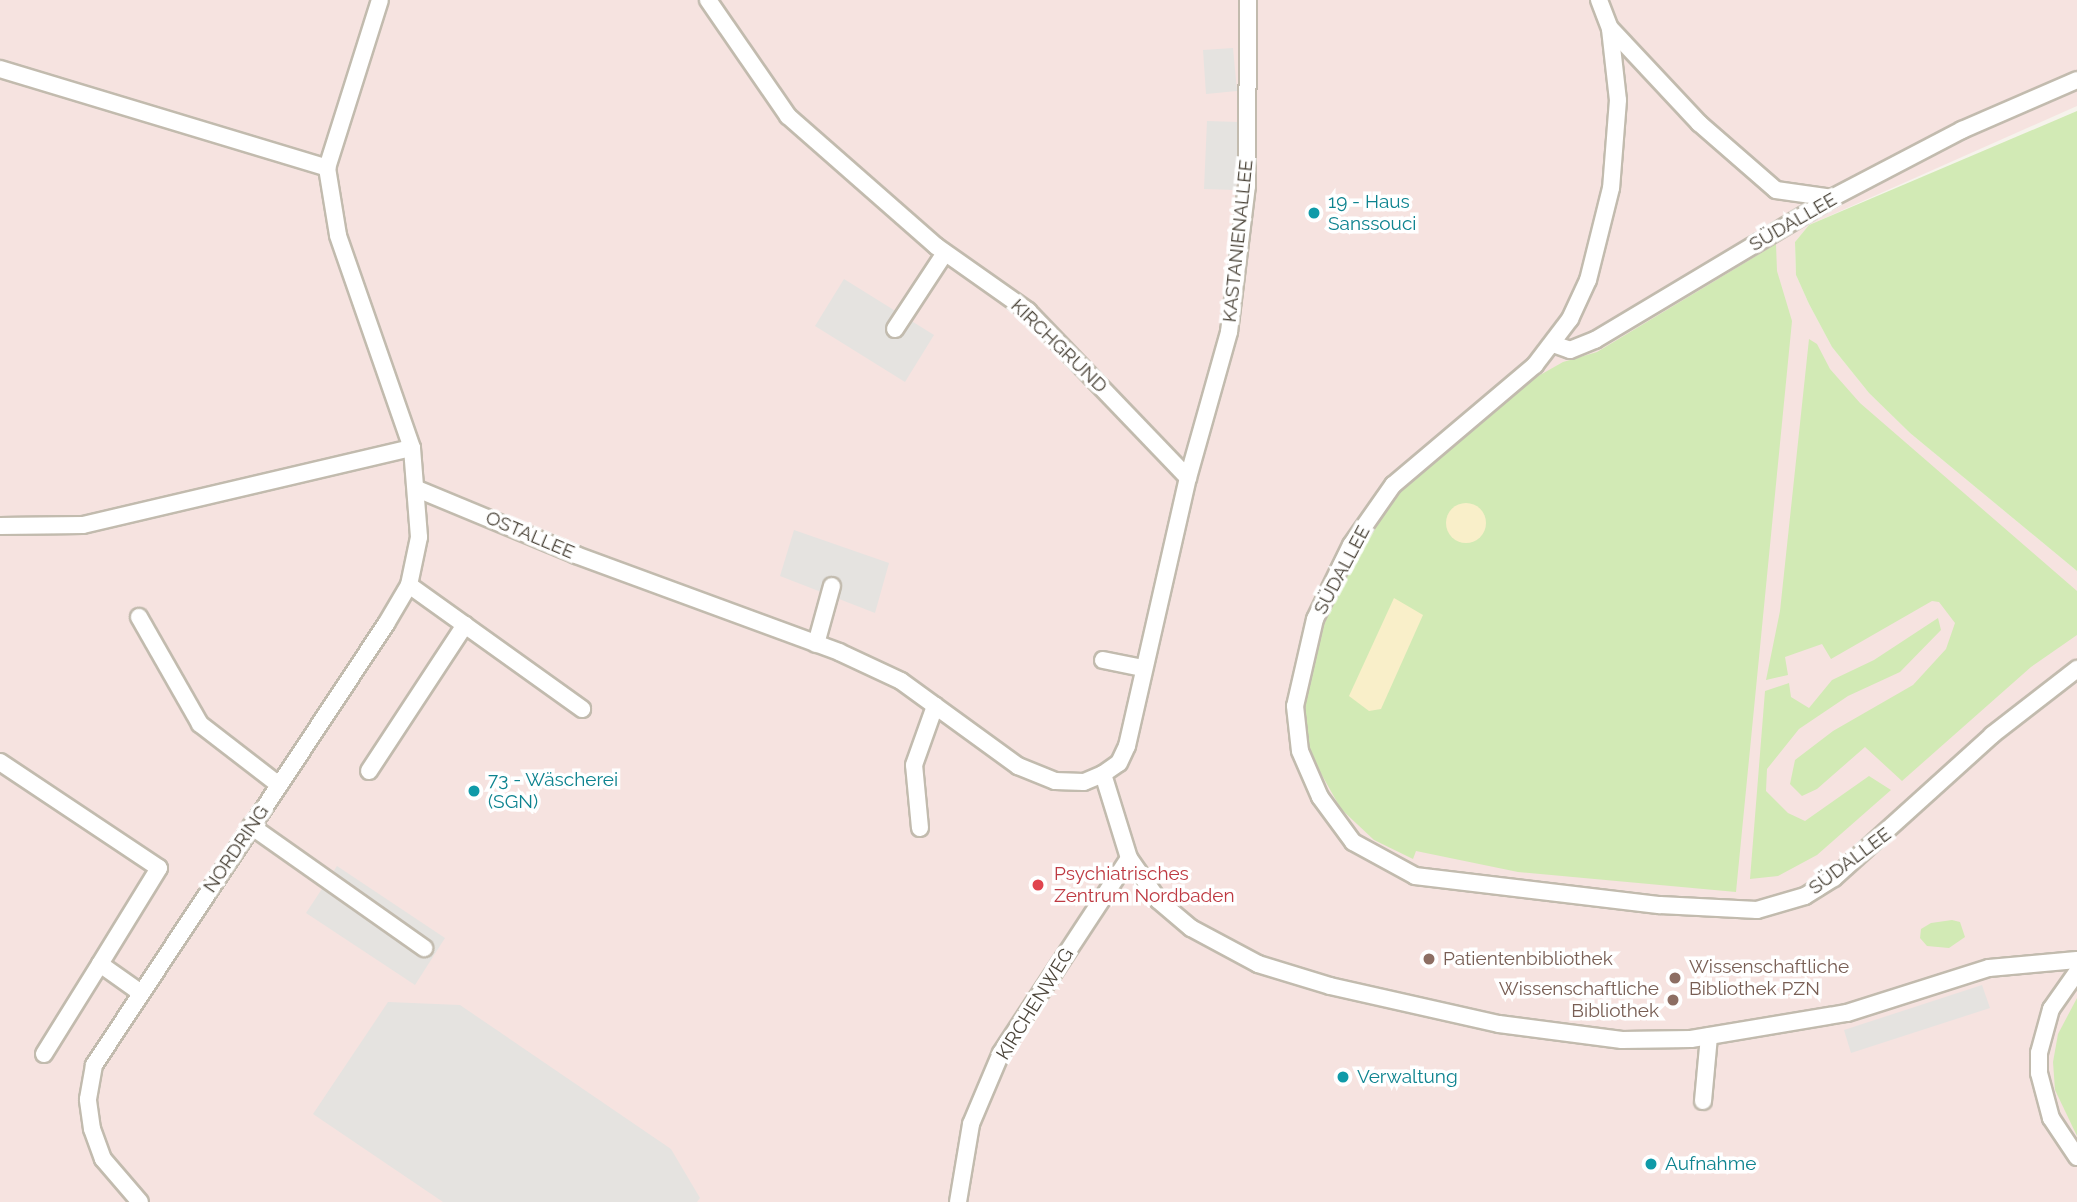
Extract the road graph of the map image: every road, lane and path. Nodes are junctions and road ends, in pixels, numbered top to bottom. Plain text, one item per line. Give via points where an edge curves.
1 (380, 0) edge
2 (708, 0) edge
3 (1248, 0) edge
4 (1599, 0) edge
5 (1610, 29) junction
6 (0, 69) edge
7 (2077, 80) edge
8 (327, 168) junction
9 (1832, 198) junction
10 (946, 253) junction
11 (895, 329) dead end
12 (1553, 344) junction
13 (412, 448) junction
14 (1188, 478) junction
15 (417, 489) junction
16 (0, 526) edge
17 (409, 585) junction
18 (832, 586) dead end
19 (139, 617) dead end
20 (464, 625) junction
21 (816, 644) junction
22 (1103, 660) dead end
23 (1143, 668) junction
24 (2077, 669) edge
25 (935, 706) junction
26 (582, 709) dead end
27 (0, 762) edge
28 (369, 771) dead end
29 (1103, 774) junction
30 (279, 785) junction
31 (251, 826) junction
32 (920, 828) dead end
33 (1129, 858) junction
34 (424, 948) dead end
35 (2077, 960) edge
36 (100, 964) junction
37 (2077, 972) edge
38 (142, 993) junction
39 (1709, 1036) junction
40 (44, 1054) dead end
41 (1703, 1101) dead end
42 (2077, 1157) edge
43 (141, 1202) edge
44 (958, 1202) edge

1 - 8 lane
2 - 10 lane, KIRCHGRUND via 788,116
3 - 14 lane, KASTANIENALLEE via 1247,186 1237,284 1229,332
4 - 5 lane
5 - 9 lane via 1690,114 1776,190
5 - 12 lane via 1618,100 1611,188 1588,280
6 - 8 lane
7 - 9 lane, SÜDALLEE via 1962,130
8 - 13 lane via 338,235
9 - 12 lane, SÜDALLEE via 1595,340 1570,350
10 - 11 lane
10 - 14 lane, KIRCHGRUND via 1028,311
12 - 24 lane, SÜDALLEE via 1535,365 1393,485 1351,545 1315,619 1296,706 1300,751 1320,797 1353,842 1415,876 1660,905 1738,910 1779,906 1834,878 1992,735
13 - 15 lane
13 - 16 lane via 83,525
14 - 23 lane
15 - 17 lane, NORDRING via 419,537
15 - 21 lane, OSTALLEE via 576,555
17 - 20 lane
17 - 30 lane, NORDRING
18 - 21 lane
19 - 30 lane via 200,724
20 - 26 lane
20 - 28 lane
21 - 25 lane, OSTALLEE via 901,681
22 - 23 lane
23 - 29 lane via 1127,746 1119,763
25 - 29 lane, OSTALLEE via 1018,766 1055,781 1084,782
25 - 32 lane via 914,765
27 - 36 lane via 159,868
29 - 33 lane
30 - 31 lane, NORDRING
31 - 34 lane
31 - 38 lane, NORDRING
33 - 39 lane via 1159,901 1191,928 1258,964 1330,986 1558,1033 1651,1042
33 - 44 lane, KIRCHENWEG via 1001,1053 971,1124
35 - 39 lane via 1989,968 1847,1013
36 - 38 lane
36 - 40 lane
37 - 42 lane via 2051,1010 2039,1053 2042,1092 2051,1118
38 - 43 lane, NORDRING via 94,1065 88,1099 103,1159
39 - 41 lane

